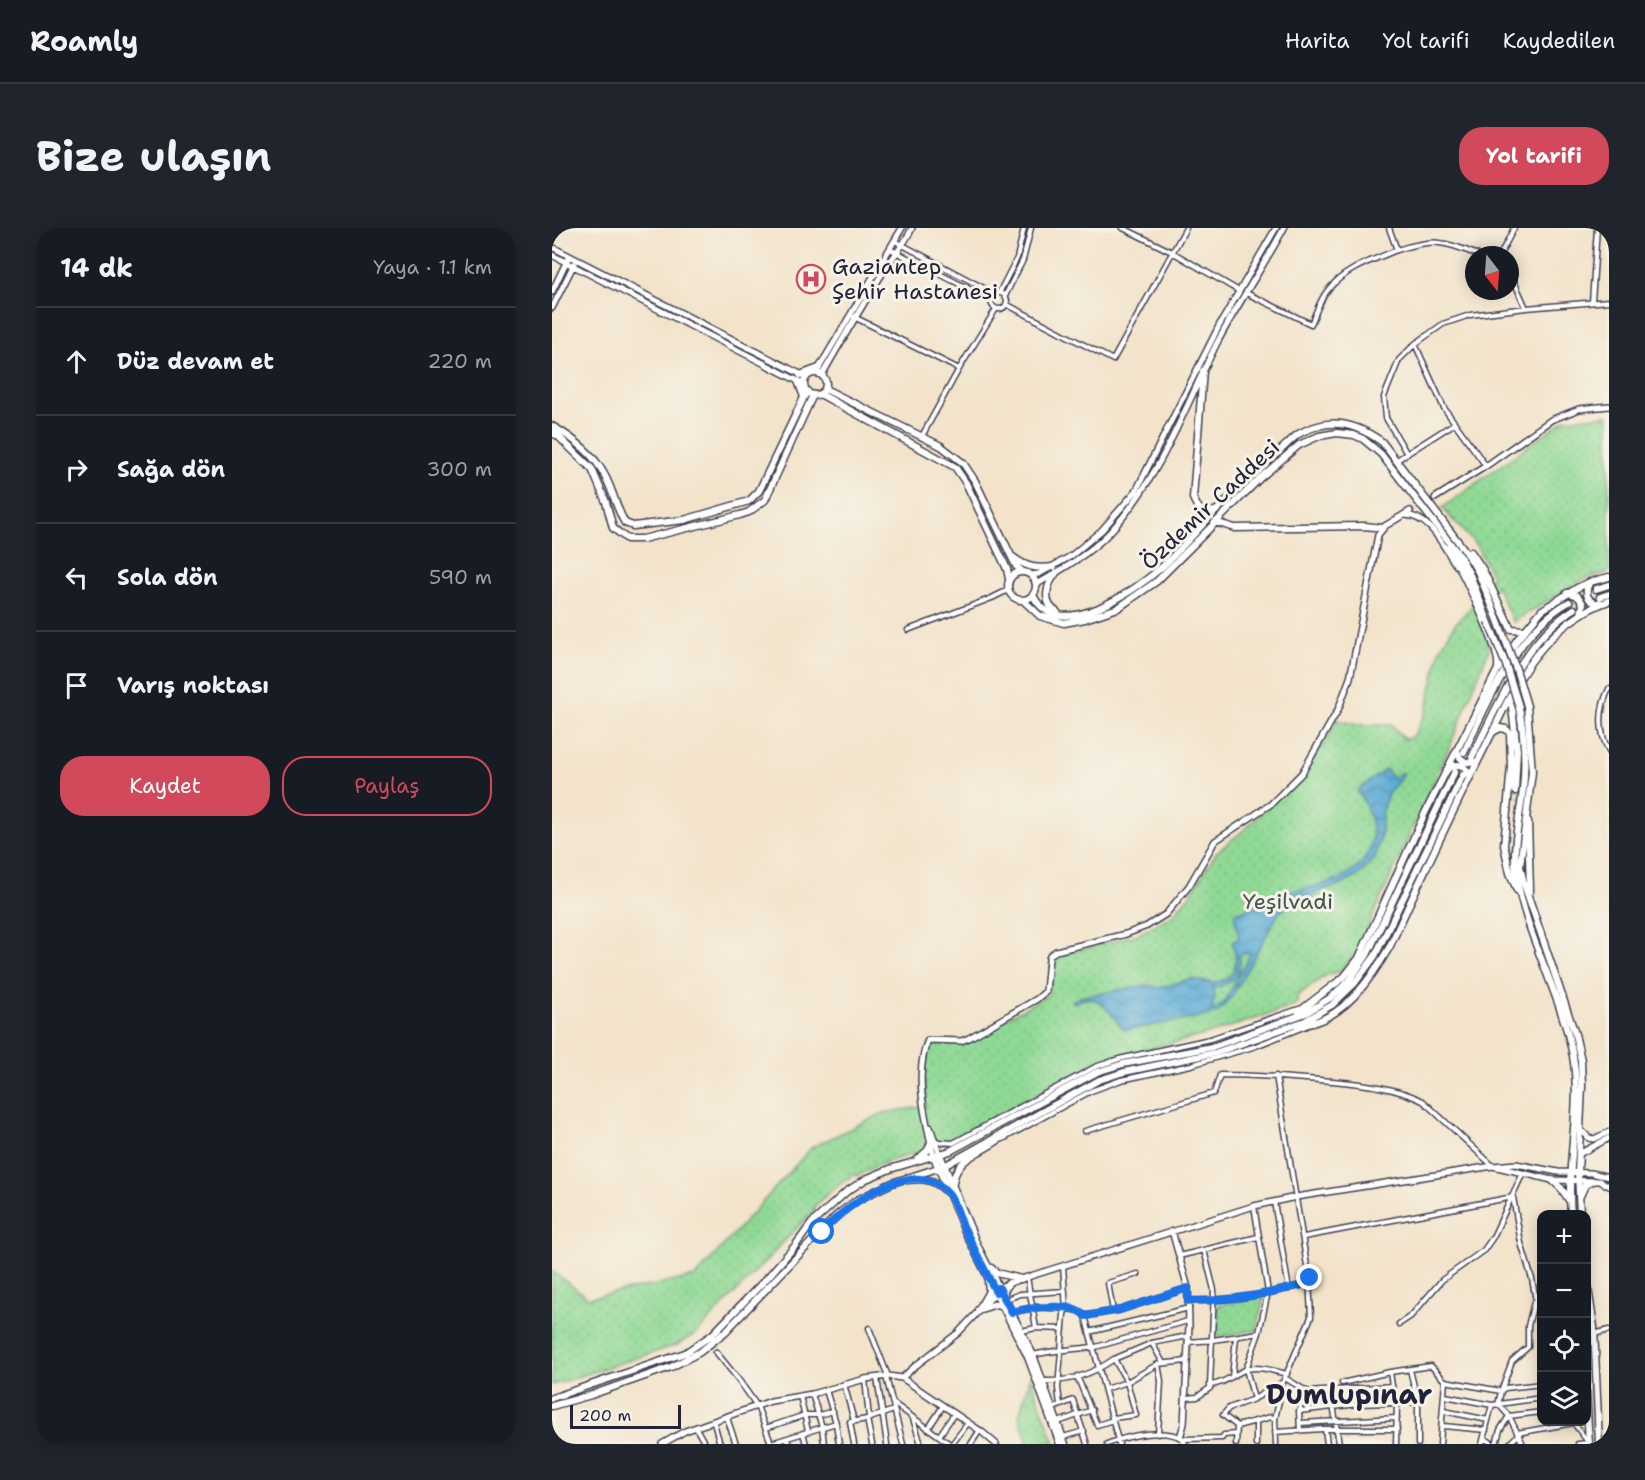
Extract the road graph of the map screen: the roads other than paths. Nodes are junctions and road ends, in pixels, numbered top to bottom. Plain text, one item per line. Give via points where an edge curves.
1 (902, 228) edge
2 (912, 228) edge
3 (1024, 228) edge
4 (1031, 228) edge
5 (1123, 228) edge
6 (1186, 228) edge
7 (1276, 228) edge
8 (1284, 228) edge
9 (1389, 228) edge
10 (1514, 228) edge
11 (1597, 228) edge
12 (895, 241) junction
13 (903, 245) junction
14 (1505, 246) edge
15 (552, 247) edge
16 (890, 249) junction
17 (1397, 250) junction
18 (1465, 250) edge
19 (897, 252) junction
20 (1172, 252) junction
21 (552, 255) edge
22 (569, 256) junction
23 (576, 259) junction
24 (566, 263) junction
25 (573, 267) junction
26 (552, 292) edge
27 (1243, 292) junction
28 (1519, 292) edge
29 (997, 293) junction
30 (1005, 296) junction
31 (991, 300) junction
32 (1609, 301) edge
33 (1592, 302) junction
34 (1006, 304) junction
35 (552, 308) edge
36 (1526, 308) junction
37 (996, 309) junction
38 (853, 316) junction
39 (1414, 344) junction
40 (959, 369) junction
41 (821, 371) junction
42 (1203, 371) junction
43 (812, 389) junction
44 (1609, 406) edge
45 (1455, 423) junction
46 (552, 426) edge
47 (552, 433) edge
48 (922, 436) junction
49 (1407, 454) junction
50 (1396, 461) junction
51 (1486, 466) junction
52 (1435, 498) tunnel mouth
53 (1216, 511) junction
54 (1410, 511) tunnel mouth
55 (1404, 514) junction
56 (1215, 522) junction
57 (1445, 522) junction
58 (1383, 528) junction
59 (1441, 530) junction
60 (1011, 555) junction
61 (1055, 570) junction
62 (1023, 572) junction
63 (1030, 574) junction
64 (1609, 577) edge
65 (1009, 579) junction
66 (1590, 582) junction
67 (1468, 584) junction
68 (1609, 585) edge
69 (1036, 587) junction
70 (1596, 589) tunnel mouth
71 (1008, 590) junction
72 (1567, 593) junction
73 (1033, 594) junction
74 (1609, 594) edge
75 (1023, 600) junction
76 (1604, 600) edge
77 (1569, 602) tunnel mouth
78 (1574, 609) tunnel mouth
79 (1062, 615) junction
80 (1579, 616) junction
81 (909, 630) dead end
82 (1525, 630) junction
83 (1497, 669) junction
84 (1609, 689) edge
85 (1512, 694) junction
86 (1493, 732) junction
87 (1609, 750) edge
88 (1461, 751) junction
89 (1475, 759) junction
90 (1447, 770) junction
91 (1455, 771) dead end
92 (1466, 777) junction
93 (1515, 791) tunnel mouth
94 (1528, 820) tunnel mouth
95 (1524, 905) junction
96 (1533, 909) junction
97 (1305, 1007) junction
98 (1296, 1017) junction
99 (1314, 1023) junction
100 (1295, 1025) junction
101 (1276, 1076) junction
102 (1010, 1129) junction
103 (1581, 1129) junction
104 (1085, 1131) dead end
105 (1609, 1132) edge
106 (1609, 1138) edge
107 (933, 1141) junction
108 (997, 1143) junction
109 (1579, 1154) junction
110 (937, 1156) junction
111 (914, 1162) junction
112 (941, 1166) junction
113 (1492, 1166) junction
114 (1524, 1172) junction
115 (1574, 1177) junction
116 (1609, 1177) edge
117 (1552, 1180) junction
118 (1593, 1181) junction
119 (892, 1183) junction
120 (1609, 1185) edge
121 (952, 1187) junction
122 (950, 1195) junction
123 (1296, 1197) junction
124 (1513, 1197) junction
125 (1578, 1199) junction
126 (1570, 1201) junction
127 (1274, 1202) junction
128 (1254, 1206) junction
129 (1571, 1210) edge
130 (1579, 1210) edge
131 (1172, 1231) junction
132 (1258, 1236) junction
133 (1304, 1237) junction
134 (1204, 1250) junction
135 (1179, 1256) junction
136 (988, 1265) junction
137 (1063, 1266) junction
138 (1138, 1274) dead end
139 (988, 1276) junction
140 (1024, 1278) junction
141 (1009, 1283) junction
142 (1310, 1283) junction
143 (1188, 1288) junction
144 (1289, 1289) junction
145 (998, 1290) junction
146 (1065, 1291) junction
147 (1268, 1292) junction
148 (1029, 1293) junction
149 (1535, 1298) junction
150 (1005, 1299) junction
151 (1214, 1301) junction
152 (1188, 1304) junction
153 (1004, 1308) junction
154 (1032, 1308) junction
155 (1066, 1309) junction
156 (1591, 1309) edge
157 (978, 1311) junction
158 (1113, 1311) junction
159 (1012, 1312) junction
160 (1085, 1316) junction
161 (1539, 1318) edge
162 (1189, 1321) junction
163 (1399, 1324) dead end
164 (869, 1328) dead end
165 (1036, 1328) junction
166 (1063, 1329) junction
167 (1609, 1330) edge
168 (1021, 1331) junction
169 (1089, 1332) junction
170 (1259, 1333) junction
171 (1594, 1334) junction
172 (1236, 1337) junction
173 (1188, 1339) junction
174 (1213, 1340) junction
175 (1152, 1343) junction
176 (1092, 1348) junction
177 (716, 1352) dead end
178 (1060, 1352) junction
179 (1033, 1355) junction
180 (1114, 1359) junction
181 (1186, 1361) junction
182 (1161, 1364) junction
183 (1246, 1368) junction
184 (1099, 1370) junction
185 (1410, 1370) junction
186 (1390, 1372) junction
187 (887, 1376) junction
188 (1077, 1376) junction
189 (877, 1377) junction
190 (902, 1378) junction
191 (1232, 1378) junction
192 (1285, 1378) junction
193 (865, 1379) junction
194 (1044, 1381) junction
195 (1059, 1381) junction
196 (1445, 1381) junction
197 (1127, 1382) junction
198 (1342, 1383) dead end
199 (844, 1384) junction
200 (1210, 1385) junction
201 (1537, 1385) edge
202 (1392, 1386) junction
203 (1105, 1389) junction
204 (1357, 1389) junction
205 (826, 1390) junction
206 (1305, 1390) junction
207 (1331, 1390) junction
208 (1501, 1391) junction
209 (812, 1394) junction
210 (800, 1396) junction
211 (1445, 1396) junction
212 (552, 1398) edge
213 (1185, 1398) junction
214 (1254, 1398) junction
215 (1537, 1399) edge
216 (1418, 1402) junction
217 (893, 1403) junction
218 (1397, 1403) junction
219 (1358, 1404) junction
220 (1492, 1405) junction
221 (1498, 1405) junction
222 (552, 1406) edge
223 (757, 1406) junction
224 (943, 1406) junction
225 (1334, 1406) junction
226 (1057, 1407) junction
227 (894, 1410) junction
228 (1092, 1410) junction
229 (833, 1411) junction
230 (1299, 1411) junction
231 (1444, 1412) junction
232 (882, 1413) junction
233 (1537, 1413) edge
234 (954, 1414) junction
235 (805, 1415) junction
236 (819, 1415) junction
237 (1078, 1415) junction
238 (1509, 1416) junction
239 (727, 1418) junction
240 (913, 1418) junction
241 (1397, 1418) junction
242 (868, 1419) junction
243 (1113, 1419) junction
244 (1275, 1419) junction
245 (1488, 1420) junction
246 (854, 1421) junction
247 (1336, 1421) junction
248 (1058, 1422) junction
249 (1256, 1422) junction
250 (714, 1423) junction
251 (836, 1423) junction
252 (968, 1423) junction
253 (1300, 1423) junction
254 (1237, 1426) junction
255 (1443, 1426) junction
256 (1555, 1426) edge
257 (1576, 1426) edge
258 (1588, 1426) edge
259 (822, 1427) junction
260 (696, 1428) junction
261 (766, 1428) junction
262 (928, 1429) junction
263 (1325, 1429) junction
264 (1337, 1429) junction
265 (1397, 1429) junction
266 (980, 1430) junction
267 (1486, 1430) junction
268 (808, 1431) junction
269 (1084, 1431) junction
270 (1300, 1431) junction
271 (1275, 1432) junction
272 (803, 1433) junction
273 (1158, 1434) junction
274 (1236, 1434) junction
275 (1518, 1434) junction
276 (939, 1436) junction
277 (787, 1438) junction
278 (1483, 1438) junction
279 (1183, 1440) edge
280 (1062, 1442) edge
281 (1118, 1442) edge
282 (770, 1443) edge
283 (1589, 1443) edge
284 (662, 1444) edge
285 (705, 1444) edge
286 (720, 1444) edge
287 (736, 1444) edge
288 (789, 1444) edge
289 (806, 1444) edge
290 (824, 1444) edge
291 (839, 1444) edge
292 (854, 1444) edge
293 (872, 1444) edge
294 (887, 1444) edge
295 (903, 1444) edge
296 (921, 1444) edge
297 (951, 1444) edge
298 (971, 1444) edge
299 (994, 1444) edge
300 (1087, 1444) edge
301 (1107, 1444) edge
302 (1236, 1444) edge
303 (1256, 1444) edge
304 (1276, 1444) edge
305 (1327, 1444) edge
306 (1339, 1444) edge
307 (1396, 1444) edge
308 (1418, 1444) edge
309 (1440, 1444) edge
310 (1482, 1444) edge
311 (1495, 1444) edge
312 (1509, 1444) edge
313 (1523, 1444) edge
314 (1578, 1444) edge
315 (1599, 1444) edge

1 - 12 street
2 - 13 street
3 - 29 street via 1017,258
4 - 30 street via 1023,261
5 - 20 street
6 - 20 street
7 - 27 street
8 - 27 street
9 - 17 street
10 - 14 street
11 - 33 street
12 - 13 street
12 - 16 street
13 - 19 street
13 - 29 street
15 - 22 street
16 - 19 street
16 - 38 street
17 - 18 street via 1431,241
17 - 27 street via 1336,282 1327,291 1311,324
19 - 31 street
19 - 38 street
20 - 27 street
20 - 34 street via 1113,360
21 - 24 street
22 - 23 street
22 - 24 street
23 - 25 street
23 - 43 street
24 - 25 street
24 - 26 street
25 - 35 street
25 - 43 street
27 - 42 street
27 - 61 street via 1219,326 1136,491 1102,530
28 - 36 street
29 - 30 street
29 - 31 street
30 - 34 street
31 - 37 street
32 - 33 street
33 - 36 street
34 - 37 street
36 - 39 street via 1470,315 1443,324
37 - 40 street
38 - 40 street
38 - 41 street
39 - 45 street
39 - 49 street via 1399,360 1384,397 1386,418
40 - 48 street
41 - 43 main road
41 - 43 main road
42 - 53 main road via 1194,498 1201,511
42 - 61 street via 1148,484 1110,532
43 - 46 main road via 759,491 749,501 684,520 633,526 626,523 593,458
43 - 47 main road via 765,500 740,515 643,539 627,539 613,528 592,469
43 - 48 main road
43 - 65 main road via 955,467
44 - 51 street via 1562,414
45 - 49 street
45 - 51 street
48 - 60 main road via 963,463
49 - 50 street
50 - 53 main road, Özdemir Caddesi via 1382,442 1357,426 1321,425 1298,434
50 - 57 main road, Özdemir Caddesi
51 - 52 street
53 - 79 main road, Özdemir Caddesi via 1162,566 1129,592 1090,611
54 - 55 street
55 - 58 street
55 - 67 street via 1429,524
56 - 58 main road via 1235,528
56 - 59 main road, Özdemir Caddesi via 1299,445 1337,433 1364,439 1381,454
56 - 75 main road, Özdemir Caddesi via 1157,581 1118,608 1064,623 1040,616
57 - 82 main road via 1460,536 1483,570 1511,629
57 - 96 main road, Özdemir Caddesi, bridge via 1478,572 1527,706 1532,772 1520,867
58 - 107 street via 1378,535 1350,678 1338,710 1302,773 1271,804 1215,841 1189,886 1166,914 1126,934 1056,951 1050,955 1046,991 1037,999 969,1038 928,1040 922,1063 926,1117
59 - 67 main road
59 - 95 main road, Özdemir Caddesi, bridge via 1471,577 1519,707 1524,787 1514,855
60 - 61 main road via 1036,569
60 - 62 main road
61 - 63 street
61 - 69 street
61 - 79 main road via 1047,600 1051,609
62 - 63 main road
62 - 65 main road
63 - 69 main road
64 - 66 main road
65 - 71 main road
66 - 72 main road
66 - 76 main road via 1586,587 1590,600
67 - 83 main road via 1498,657
68 - 70 main road
69 - 73 main road
71 - 75 main road via 1013,597
71 - 81 street
72 - 80 main road via 1580,597 1583,611
72 - 82 main road via 1542,610
73 - 75 main road
73 - 79 main road via 1045,610
74 - 76 main road
76 - 80 main road
77 - 88 main road via 1548,615 1525,642
78 - 89 main road via 1545,632 1516,671
80 - 85 main road via 1535,656
82 - 83 main road
83 - 88 main road
84 - 87 street via 1600,717
85 - 86 main road
85 - 93 main road via 1517,750
86 - 89 main road
86 - 95 main road via 1500,728 1510,733 1504,845 1510,873
88 - 89 main road via 1459,757 1464,761
88 - 90 main road
89 - 92 main road
90 - 92 main road via 1459,765 1468,772
90 - 97 main road via 1359,958 1344,976
91 - 98 main road via 1368,955 1330,998
92 - 99 main road via 1379,965 1359,992
92 - 100 main road via 1375,956 1332,1005
94 - 96 main road
95 - 115 main road, Özdemir Caddesi via 1555,990 1573,1057
96 - 103 main road, Özdemir Caddesi via 1581,1059
97 - 98 main road
97 - 107 street via 1210,1040 1095,1067 953,1143
98 - 110 main road via 1212,1047 1097,1072
99 - 100 main road
99 - 108 street via 1253,1047 1121,1080
100 - 102 main road via 1215,1053 1099,1080
101 - 104 street via 1220,1075 1214,1093
101 - 113 street via 1367,1085 1410,1094 1423,1101
101 - 123 street
102 - 108 main road
102 - 112 main road
103 - 105 street via 1594,1139
103 - 109 main road, Özdemir Caddesi
106 - 109 street
107 - 110 street
107 - 111 main road
108 - 121 main road via 959,1164
109 - 115 main road, Özdemir Caddesi
110 - 111 main road
110 - 112 main road
111 - 212 main road via 866,1179 846,1192 812,1223 768,1277 712,1335 685,1353
112 - 119 main road
112 - 121 main road
112 - 122 main road
113 - 114 street
113 - 115 street via 1516,1164
113 - 123 street
114 - 117 street
114 - 124 street
115 - 116 street via 1592,1173
115 - 117 street
115 - 118 street
115 - 125 main road
115 - 126 main road
117 - 126 main road
118 - 120 street
118 - 125 main road via 1585,1185
119 - 122 main road via 928,1179
119 - 222 main road via 837,1215 725,1332 700,1352 671,1367
121 - 136 main road
122 - 139 main road
123 - 127 street
123 - 133 street
124 - 133 street
124 - 149 street
124 - 163 street via 1484,1250 1442,1280
125 - 130 main road
126 - 129 main road
127 - 128 street
127 - 144 street
128 - 131 street
128 - 132 street
131 - 135 street
131 - 137 street
132 - 134 street
132 - 147 street
133 - 142 street
134 - 135 street
134 - 151 street
135 - 143 street
136 - 140 main road via 997,1273
136 - 145 main road
137 - 140 street
137 - 146 street
138 - 158 street via 1108,1283
139 - 145 main road
139 - 157 main road via 989,1291
140 - 141 street
140 - 148 street
141 - 145 street
141 - 150 main road
142 - 144 street
142 - 192 street via 1311,1317
143 - 152 street
143 - 158 street
144 - 147 street
145 - 150 main road
145 - 153 main road
145 - 157 street
146 - 148 street
146 - 155 street
147 - 151 street
147 - 170 street
148 - 150 street
148 - 154 street
149 - 161 street
149 - 208 street via 1528,1347 1512,1361
150 - 159 main road
151 - 152 street
151 - 174 street
152 - 162 street
152 - 169 street
153 - 157 main road via 996,1304
153 - 280 main road
154 - 155 street
154 - 159 street
154 - 165 street
155 - 160 street
155 - 166 street
156 - 171 main road
157 - 190 street via 958,1333
158 - 160 street
159 - 168 main road
160 - 169 street
162 - 173 street
162 - 176 street
164 - 187 street
165 - 166 street
165 - 168 street
166 - 178 street
167 - 171 street
168 - 179 main road
169 - 176 street
170 - 172 street
170 - 183 street
171 - 315 main road
172 - 174 street
172 - 191 street
173 - 174 street
173 - 175 street
173 - 181 street
174 - 200 street
175 - 180 street
175 - 182 street
176 - 178 street
176 - 184 street
177 - 223 street
178 - 179 street
178 - 195 street
179 - 194 main road
180 - 184 street
180 - 197 street
181 - 182 street
181 - 213 street
182 - 197 street
182 - 273 street
183 - 191 street
183 - 192 street via 1269,1370
183 - 214 street
184 - 188 street
184 - 203 street
185 - 186 street
185 - 196 street via 1431,1366
185 - 216 street
186 - 198 street
186 - 202 street
187 - 189 street
187 - 190 street
187 - 217 street
188 - 195 street
188 - 228 street
189 - 193 street
189 - 232 street
190 - 224 street
191 - 200 street
192 - 206 street
192 - 214 street
192 - 244 street
193 - 199 street
193 - 242 street
194 - 195 street
194 - 226 main road
195 - 226 street
196 - 208 street
196 - 211 street
197 - 203 street
197 - 243 street via 1136,1415
199 - 205 street
199 - 246 street
200 - 213 street via 1197,1397
201 - 208 street
202 - 204 street
202 - 218 street
203 - 243 street
204 - 207 street
204 - 219 street
205 - 209 street
205 - 229 street
206 - 207 street
206 - 230 street
207 - 225 street
208 - 221 street
209 - 210 street
209 - 236 street
210 - 223 street
210 - 235 street
211 - 220 street
211 - 231 street
213 - 279 street
214 - 254 street via 1229,1408 1223,1415
215 - 221 street
216 - 218 street
216 - 308 street
217 - 227 street
217 - 240 street
218 - 219 street
218 - 241 street
219 - 225 street
220 - 221 street
220 - 245 street
221 - 238 street
223 - 239 street
223 - 261 street
224 - 234 street
224 - 262 street
225 - 230 street
225 - 247 street
226 - 237 street via 1073,1400
226 - 248 main road
227 - 232 street
227 - 295 street
228 - 237 street
228 - 243 street via 1097,1425
229 - 236 street
229 - 251 street
230 - 253 street
231 - 245 street
231 - 255 street
232 - 242 street
232 - 294 street
233 - 238 street
234 - 252 street
234 - 276 street
235 - 236 street
235 - 261 street
235 - 268 street
236 - 259 street
237 - 248 street
237 - 269 street
238 - 275 street
238 - 311 street
239 - 250 street
239 - 287 street
240 - 262 street
240 - 296 street
241 - 247 street
241 - 265 street
242 - 246 street
242 - 293 street
243 - 281 street
244 - 249 street
244 - 271 street
245 - 267 street
246 - 292 street via 850,1422
247 - 253 street
247 - 264 street
248 - 280 main road
249 - 254 street
249 - 303 street
250 - 260 street
250 - 286 street
251 - 259 street
251 - 291 street
252 - 266 street
252 - 297 street
253 - 270 street
254 - 274 street
255 - 267 street
255 - 309 street
256 - 275 street
257 - 283 street
258 - 283 main road
259 - 268 street
259 - 290 street
260 - 284 street
260 - 285 street
261 - 282 street
262 - 276 street
263 - 264 street
263 - 270 street
263 - 305 street
264 - 265 street
264 - 306 street
265 - 307 street
266 - 298 street
266 - 299 street
267 - 278 street
268 - 272 street
269 - 280 street
269 - 300 street
270 - 271 street
271 - 304 street
272 - 277 street
272 - 289 street
273 - 279 street
273 - 281 street via 1133,1435
274 - 279 street
274 - 302 street
275 - 312 street
275 - 313 street
276 - 297 street
277 - 282 street
277 - 288 street
278 - 310 street
278 - 311 street
281 - 301 street
283 - 314 street

